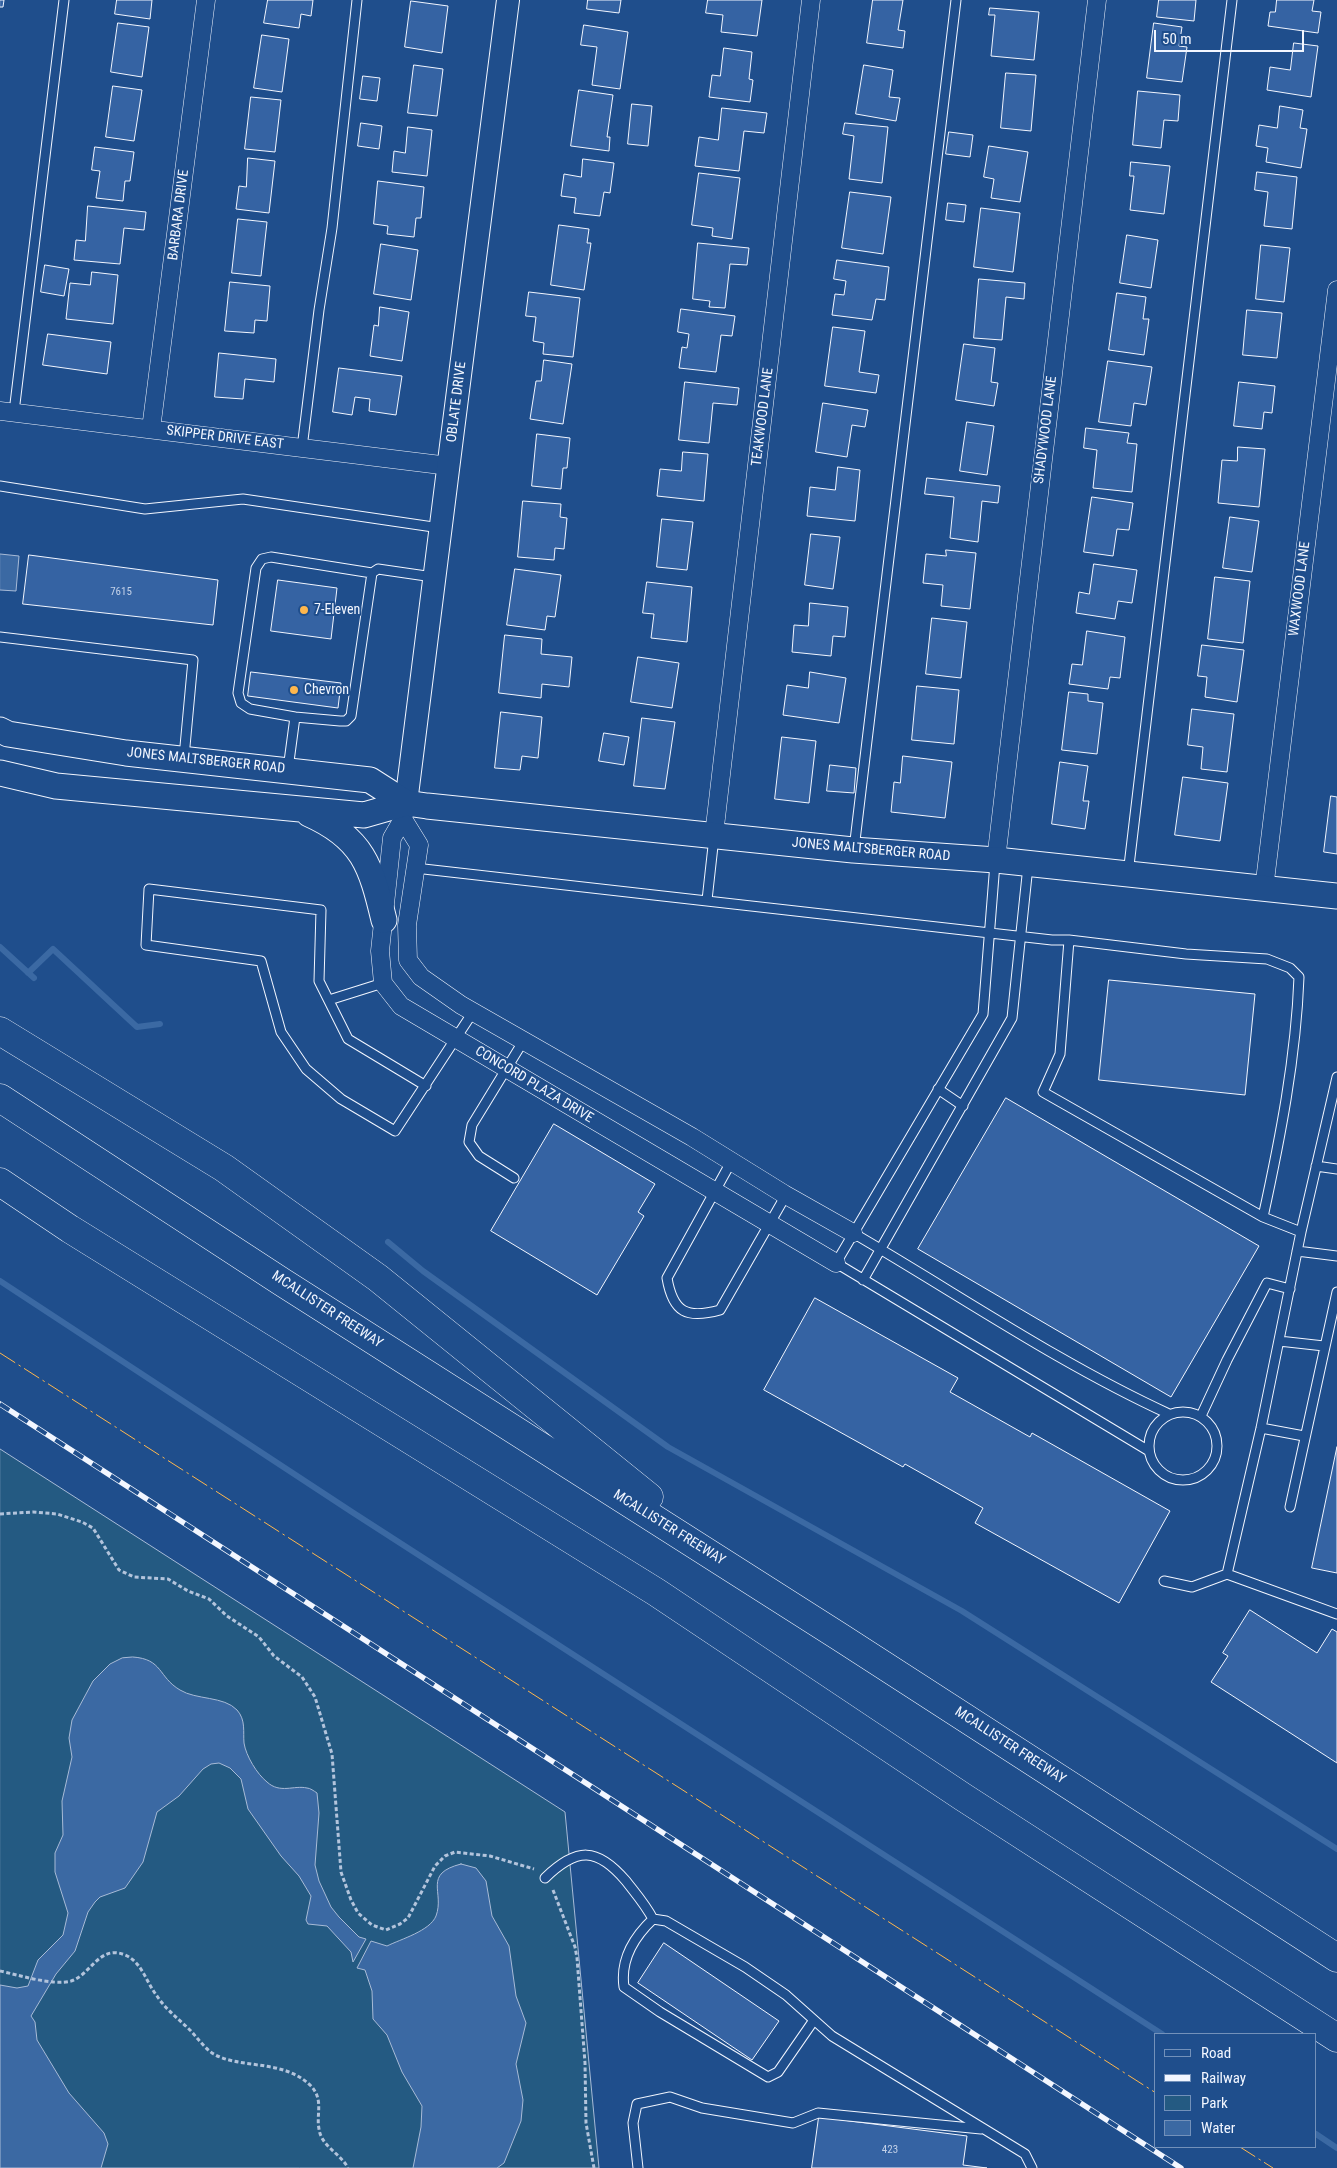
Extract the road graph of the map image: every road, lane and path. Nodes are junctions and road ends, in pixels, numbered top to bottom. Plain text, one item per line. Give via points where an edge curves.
1 (64, 0) edge
2 (206, 0) edge
3 (357, 0) edge
4 (508, 0) edge
5 (811, 0) edge
6 (956, 0) edge
7 (1097, 0) edge
8 (1232, 0) edge
9 (1337, 290) edge
10 (7, 412) edge
11 (151, 429) junction
12 (302, 448) junction
13 (449, 466) junction
14 (0, 486) edge
15 (440, 528) junction
16 (372, 573) junction
17 (433, 577) junction
18 (0, 637) edge
19 (296, 717) junction
20 (0, 730) edge
21 (183, 759) junction
22 (288, 771) junction
23 (0, 773) edge
24 (298, 808) junction
25 (405, 811) junction
26 (714, 835) junction
27 (853, 850) junction
28 (996, 860) junction
29 (1028, 864) junction
30 (415, 868) junction
31 (1128, 874) junction
32 (1264, 889) junction
33 (1337, 896) edge
34 (707, 900) junction
35 (384, 920) junction
36 (991, 933) junction
37 (1020, 936) junction
38 (1069, 940) junction
39 (383, 983) junction
40 (329, 1000) junction
41 (474, 1012) junction
42 (0, 1031) edge
43 (457, 1039) junction
44 (524, 1040) junction
45 (507, 1069) junction
46 (1337, 1077) edge
47 (426, 1086) junction
48 (938, 1090) junction
49 (0, 1098) edge
50 (963, 1106) junction
51 (731, 1162) junction
52 (1316, 1166) junction
53 (1337, 1169) edge
54 (514, 1178) dead end
55 (0, 1182) edge
56 (714, 1191) junction
57 (0, 1195) edge
58 (786, 1195) junction
59 (1262, 1217) junction
60 (768, 1223) junction
61 (70, 1229) junction
62 (1300, 1232) junction
63 (853, 1233) junction
64 (880, 1248) junction
65 (1297, 1251) junction
66 (1337, 1256) edge
67 (836, 1263) junction
68 (863, 1280) junction
69 (1290, 1289) junction
70 (1337, 1292) edge
71 (1279, 1341) junction
72 (1324, 1346) junction
73 (1169, 1414) junction
74 (1201, 1416) junction
75 (1262, 1428) junction
76 (1304, 1436) junction
77 (1149, 1451) junction
78 (1290, 1507) dead end
79 (0, 1514) edge
80 (1227, 1574) junction
81 (751, 1580) junction
82 (1164, 1581) dead end
83 (1337, 1614) edge
84 (545, 1878) junction
85 (654, 1919) junction
86 (1337, 1958) edge
87 (0, 1971) edge
88 (814, 2020) junction
89 (1337, 2038) edge
90 (984, 2129) junction
91 (348, 2168) edge
92 (594, 2168) edge
93 (638, 2168) edge
94 (1032, 2168) edge

1 - 10 lane
2 - 11 street, BARBARA DRIVE
3 - 12 lane via 332,228
4 - 13 street, OBLATE DRIVE
5 - 26 street, TEAKWOOD LANE
6 - 27 lane
7 - 28 street, SHADYWOOD LANE
8 - 31 lane
9 - 32 street, WAXWOOD LANE
10 - 11 street, SKIPPER DRIVE EAST
11 - 12 street, SKIPPER DRIVE EAST
12 - 13 street, SKIPPER DRIVE EAST
13 - 15 street, OBLATE DRIVE
14 - 15 lane via 145,509 243,499
15 - 17 street, OBLATE DRIVE
16 - 17 lane via 378,569
16 - 19 lane via 351,716 346,721
16 - 19 lane via 271,557 262,559 256,568 238,694 241,703 250,709
17 - 25 street, OBLATE DRIVE
18 - 21 lane via 194,660
19 - 22 lane
20 - 21 main road, JONES MALTSBERGER ROAD via 126,753
21 - 22 main road, JONES MALTSBERGER ROAD
22 - 25 main road, JONES MALTSBERGER ROAD via 370,780
23 - 24 main road, JONES MALTSBERGER ROAD via 56,786
24 - 25 main road, JONES MALTSBERGER ROAD via 364,815
24 - 35 main road via 332,824 356,845 374,879
25 - 26 main road, JONES MALTSBERGER ROAD
25 - 30 street via 418,845
25 - 35 street via 392,838
26 - 27 main road, JONES MALTSBERGER ROAD
26 - 34 lane
27 - 28 main road, JONES MALTSBERGER ROAD
28 - 29 main road, JONES MALTSBERGER ROAD
28 - 36 lane
29 - 31 main road, JONES MALTSBERGER ROAD
29 - 37 lane
30 - 34 lane
30 - 41 street via 407,925 408,960 421,977
31 - 32 main road, JONES MALTSBERGER ROAD
32 - 33 main road, JONES MALTSBERGER ROAD
34 - 36 lane
35 - 39 street via 380,951
36 - 37 lane
36 - 48 lane via 983,1014
37 - 38 lane
37 - 50 lane via 1012,1018
38 - 59 lane via 1060,1054 1043,1092
38 - 59 lane via 1186,954 1268,959 1290,968 1299,978 1297,1026
39 - 40 lane
39 - 43 street, CONCORD PLAZA DRIVE via 401,1006
40 - 47 lane via 348,1039
40 - 47 lane via 319,980 321,910 149,889 146,945 261,960 280,1032 306,1069 342,1099 395,1131
41 - 43 lane
41 - 44 street
42 - 81 highway via 224,1168 378,1278
43 - 45 street, CONCORD PLAZA DRIVE
43 - 47 lane
44 - 45 lane
44 - 51 street
45 - 54 lane via 472,1125 469,1142 478,1156
45 - 56 street, CONCORD PLAZA DRIVE
46 - 52 lane
48 - 50 lane
48 - 63 lane
49 - 81 highway, MCALLISTER FREEWAY via 282,1282
50 - 64 lane
51 - 56 lane
51 - 58 street
52 - 53 lane
52 - 62 lane
55 - 61 highway
56 - 60 street, CONCORD PLAZA DRIVE
56 - 60 lane via 667,1278 670,1297 682,1309 699,1316 720,1310
57 - 61 highway
58 - 60 lane
58 - 63 street
59 - 62 lane
60 - 67 street, CONCORD PLAZA DRIVE
61 - 89 highway via 656,1592 963,1797
62 - 65 lane
63 - 64 lane
63 - 67 lane
64 - 68 lane
64 - 73 lane via 1029,1341 1114,1389
65 - 66 lane
65 - 69 lane
67 - 68 lane
68 - 77 lane
69 - 71 lane
69 - 74 lane via 1267,1284
70 - 72 lane
71 - 72 lane
71 - 75 lane
72 - 76 lane
73 - 74 lane via 1179,1411
73 - 77 lane via 1153,1430
74 - 77 lane via 1210,1423 1218,1446 1210,1468 1201,1476 1190,1480 1168,1477 1159,1470
75 - 76 lane
75 - 80 lane
76 - 78 lane
79 - 84 path via 58,1514 82,1522 93,1528 119,1570 134,1577 168,1579 188,1592 209,1599 227,1616 259,1637 274,1656 302,1677 315,1697 332,1754 341,1872 358,1913 372,1926 386,1930 408,1918 435,1866 445,1856 456,1852 470,1852 521,1864 533,1868
80 - 82 lane via 1192,1587
80 - 83 lane
81 - 86 highway, MCALLISTER FREEWAY
84 - 85 lane via 574,1857 604,1859 641,1898
84 - 92 path via 575,1947 585,2063 586,2123
85 - 88 lane via 666,1921 716,1948 786,1995
85 - 88 lane via 639,1932 630,1947 622,1974 624,1987 660,2012 768,2077 778,2072
87 - 91 path via 59,1982 80,1976 103,1955 125,1955 140,1967 170,2012 213,2054 280,2069 311,2086 319,2100 321,2136
88 - 90 lane via 832,2036
90 - 93 lane via 818,2112 793,2123 702,2108 670,2097 637,2104 633,2123
90 - 94 lane via 1025,2154

